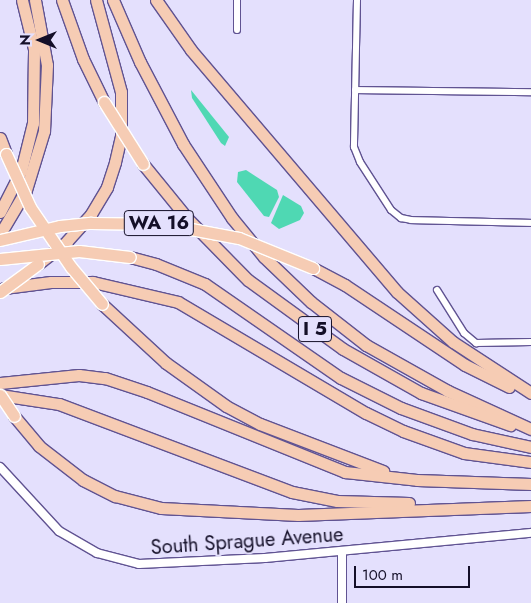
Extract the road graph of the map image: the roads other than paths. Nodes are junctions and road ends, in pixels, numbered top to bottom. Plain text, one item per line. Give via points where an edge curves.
1 (22, 0) edge
2 (35, 0) edge
3 (62, 0) edge
4 (96, 0) edge
5 (113, 0) edge
6 (156, 0) edge
7 (237, 0) edge
8 (357, 0) edge
9 (237, 30) dead end
10 (355, 90) junction
11 (531, 92) edge
12 (0, 138) edge
13 (0, 212) edge
14 (531, 223) edge
15 (0, 234) edge
16 (0, 240) edge
17 (0, 259) edge
18 (0, 290) edge
19 (437, 290) dead end
20 (531, 342) edge
21 (0, 383) edge
22 (0, 395) edge
23 (531, 395) edge
24 (531, 430) edge
25 (531, 447) edge
26 (531, 462) edge
27 (0, 467) edge
28 (417, 480) junction
29 (531, 484) edge
30 (460, 506) junction
31 (531, 506) edge
32 (531, 533) edge
33 (342, 552) junction
34 (342, 603) edge

1 - 13 highway via 34,49 33,123 21,171
2 - 15 highway via 47,64 44,131 26,190
3 - 24 highway, I 5, bridge via 83,59 104,102 143,164 187,218 248,280 343,349 420,393
4 - 18 highway, bridge via 120,92 122,128 116,162 107,187 91,214 67,241
5 - 24 highway via 140,62 187,151 232,218 264,258 311,302 366,345 448,391
6 - 23 highway via 191,50 396,292 453,342
7 - 9 street
8 - 10 street
10 - 11 street
10 - 14 street via 356,155 391,210 403,219
12 - 28 highway, bridge via 30,207 71,267 102,304 166,363 226,406 260,424 338,456
16 - 23 highway, WA 16, bridge via 91,223 164,224 239,238 314,268 346,285 465,366
17 - 25 highway, bridge via 79,251 130,257 156,264 205,284 342,378 401,408 472,434
18 - 26 highway via 50,282 93,282 178,302 366,414 403,431 464,453
19 - 20 street via 464,333 476,343
21 - 28 highway via 79,376 105,378 345,472
22 - 30 highway via 59,404 292,492 337,501
22 - 30 highway, bridge via 39,446 67,470 116,496 148,506 298,515
27 - 33 street, South Sprague Avenue via 59,531 88,550 114,559 160,564
28 - 29 highway
30 - 31 highway
32 - 33 street, South Sprague Avenue
33 - 34 street

